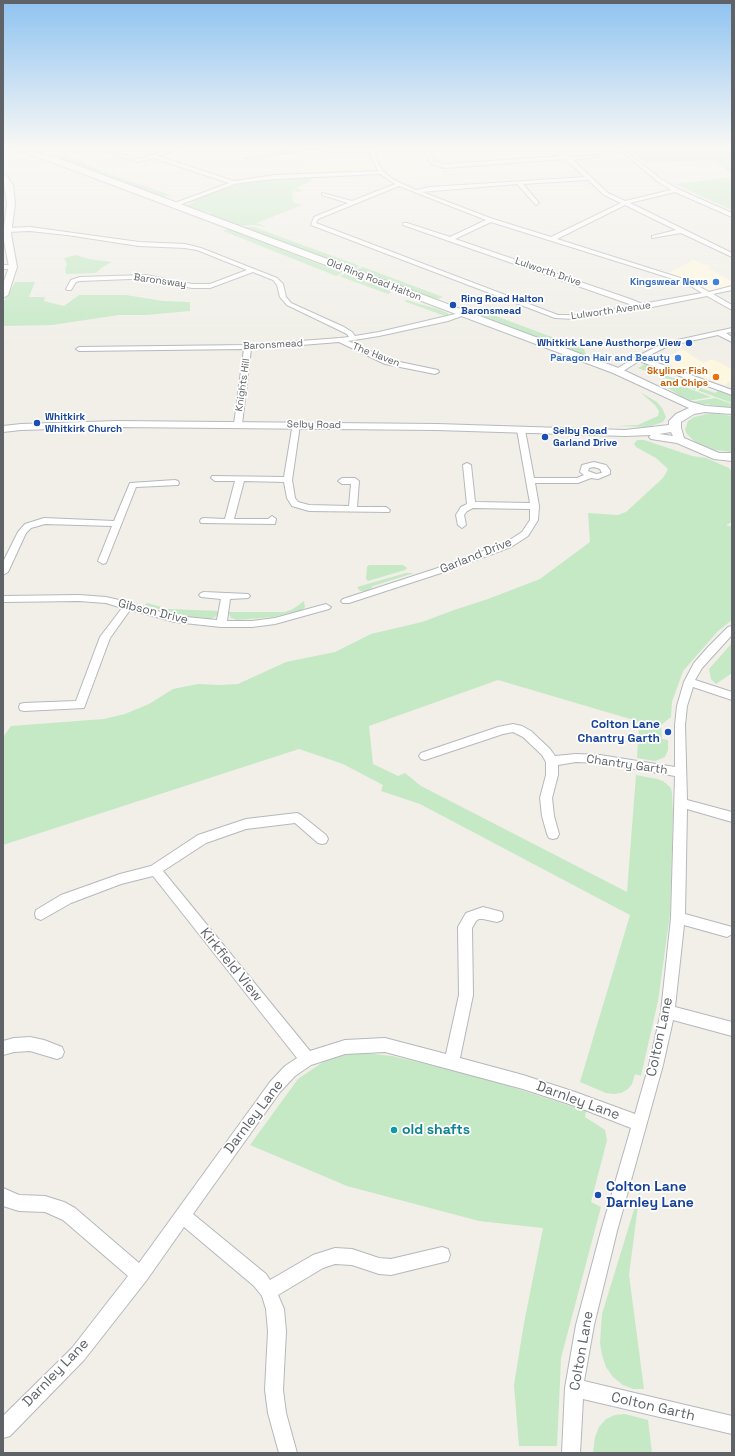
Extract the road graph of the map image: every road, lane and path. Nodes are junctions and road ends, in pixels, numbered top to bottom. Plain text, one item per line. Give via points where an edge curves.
1 (7, 217) edge
2 (206, 217) edge
3 (319, 217) edge
4 (483, 217) edge
5 (597, 217) edge
6 (653, 217) edge
7 (491, 220) junction
8 (405, 224) dead end
9 (681, 231) junction
10 (6, 233) edge
11 (654, 237) dead end
12 (451, 239) junction
13 (552, 239) junction
14 (732, 254) edge
15 (3, 267) edge
16 (13, 267) junction
17 (253, 270) junction
18 (5, 285) edge
19 (732, 288) edge
20 (69, 289) dead end
21 (708, 294) junction
22 (3, 295) edge
23 (642, 307) junction
24 (732, 308) edge
25 (464, 314) junction
26 (732, 330) edge
27 (720, 332) junction
28 (353, 338) junction
29 (340, 340) junction
30 (732, 340) edge
31 (248, 347) junction
32 (79, 349) dead end
33 (647, 353) junction
34 (638, 358) junction
35 (667, 370) junction
36 (617, 371) junction
37 (435, 372) dead end
38 (649, 386) junction
39 (732, 393) edge
40 (705, 409) junction
41 (732, 411) edge
42 (680, 416) junction
43 (238, 424) junction
44 (296, 425) junction
45 (675, 428) junction
46 (3, 429) edge
47 (521, 430) junction
48 (625, 433) junction
49 (680, 440) junction
50 (732, 457) edge
51 (467, 465) dead end
52 (590, 476) dead end
53 (215, 478) dead end
54 (240, 479) junction
55 (288, 480) junction
56 (531, 480) junction
57 (342, 481) dead end
58 (175, 483) dead end
59 (471, 505) junction
60 (535, 506) junction
61 (353, 509) junction
62 (386, 510) dead end
63 (272, 518) dead end
64 (204, 520) dead end
65 (229, 521) junction
66 (118, 524) junction
67 (462, 525) dead end
68 (103, 561) dead end
69 (3, 572) edge
70 (204, 595) dead end
71 (226, 596) junction
72 (245, 596) dead end
73 (3, 599) edge
74 (346, 601) dead end
75 (129, 605) junction
76 (326, 606) dead end
77 (221, 624) junction
78 (732, 629) edge
79 (689, 682) junction
80 (732, 696) edge
81 (24, 707) dead end
82 (425, 756) dead end
83 (552, 761) junction
84 (680, 772) junction
85 (681, 803) junction
86 (732, 817) edge
87 (553, 834) dead end
88 (322, 839) dead end
89 (155, 870) junction
90 (41, 914) dead end
91 (497, 916) dead end
92 (678, 918) junction
93 (727, 931) dead end
94 (668, 1012) junction
95 (732, 1029) edge
96 (3, 1048) edge
97 (57, 1052) dead end
98 (307, 1059) junction
99 (452, 1062) junction
100 (638, 1123) junction
101 (3, 1196) edge
102 (183, 1216) junction
103 (442, 1255) dead end
104 (140, 1275) junction
105 (268, 1291) junction
106 (574, 1388) junction
107 (732, 1425) edge
108 (3, 1428) edge
109 (288, 1453) edge
110 (571, 1453) edge

1 - 10 main road
2 - 25 main road, Old Ring Road Halton
3 - 23 street, Lulworth Avenue via 313,220 313,224 561,318
4 - 7 street
5 - 13 street
6 - 9 street
7 - 12 street
7 - 13 street
8 - 12 street, Lulworth Drive
9 - 11 street
9 - 14 street
10 - 16 main road
10 - 17 street via 37,230 145,245 190,247
12 - 23 street, Lulworth Drive
13 - 21 street via 688,282
15 - 16 street
16 - 18 main road
17 - 20 street, Baronsway via 210,286 192,286 130,277 80,279 72,282
17 - 28 street via 278,282 283,297 291,306 342,328
18 - 22 main road
19 - 21 street, Lulworth Avenue
21 - 23 street, Lulworth Avenue
21 - 24 street
25 - 28 street, Baronsmead
25 - 36 main road, Old Ring Road Halton
26 - 27 street
27 - 30 street
27 - 33 street via 673,342
28 - 29 street, Baronsmead
29 - 31 street, Baronsmead
29 - 37 street, The Haven via 388,362
31 - 32 street, Baronsmead
31 - 43 street, Knights Hill
33 - 34 street
33 - 35 street via 658,358
34 - 35 street
34 - 36 street
35 - 39 street
36 - 38 main road, Old Ring Road Halton
38 - 40 main road, Old Ring Road Halton via 687,404
38 - 42 main road, Old Ring Road Halton via 670,403
40 - 41 main road
40 - 42 main road
42 - 45 main road via 675,421
43 - 44 main road, Selby Road
43 - 46 main road, Selby Road via 82,424
44 - 47 main road, Selby Road
44 - 55 street
45 - 48 main road, Selby Road
45 - 49 main road
47 - 48 main road, Selby Road
47 - 56 street, Garland Drive
48 - 49 main road, Selby Road
49 - 50 main road, Selby Road via 718,456
51 - 59 street
52 - 56 street via 568,481
53 - 54 street
54 - 55 street
54 - 65 street
55 - 61 street via 292,501 299,506
56 - 60 street, Garland Drive
57 - 61 street via 355,481
58 - 66 street via 133,485
59 - 60 street
59 - 67 street via 460,515
60 - 74 street, Garland Drive via 534,520 529,529 508,545
61 - 62 street
63 - 65 street via 272,522
64 - 65 street
66 - 68 street
66 - 69 street via 44,521 33,523 24,528
70 - 71 street
71 - 72 street
71 - 77 street
73 - 75 street, Gibson Drive via 79,598
75 - 77 street, Gibson Drive via 176,619
75 - 81 street via 105,637 80,705
76 - 77 street, Gibson Drive via 275,621
78 - 79 street, Colton Lane via 698,666
79 - 80 street
79 - 84 street, Colton Lane via 680,725
82 - 83 street via 513,728 527,734
83 - 84 street, Chantry Garth via 600,759
83 - 87 street via 552,775 546,798
84 - 85 street, Colton Lane
85 - 86 street
85 - 92 street, Colton Lane
88 - 89 street via 297,818 246,824 202,840
89 - 90 street via 120,879 66,899
89 - 98 street, Kirkfield View
91 - 99 street via 477,914 465,927 466,995
92 - 93 street
92 - 94 street, Colton Lane
94 - 95 street
94 - 100 street, Colton Lane via 656,1065
96 - 97 street via 30,1044
98 - 99 street, Darnley Lane via 345,1047 385,1045
98 - 102 street, Darnley Lane via 275,1086
99 - 100 street, Darnley Lane via 568,1096
100 - 106 street, Colton Lane via 585,1325
101 - 104 street via 19,1203 45,1204 69,1214
102 - 104 street, Darnley Lane
102 - 105 street via 260,1280
103 - 105 street via 391,1267 379,1266 352,1257 335,1256 319,1260
104 - 108 street, Darnley Lane via 78,1354
105 - 109 street via 275,1309 277,1331 275,1398
106 - 107 street, Colton Garth
106 - 110 street, Colton Lane

